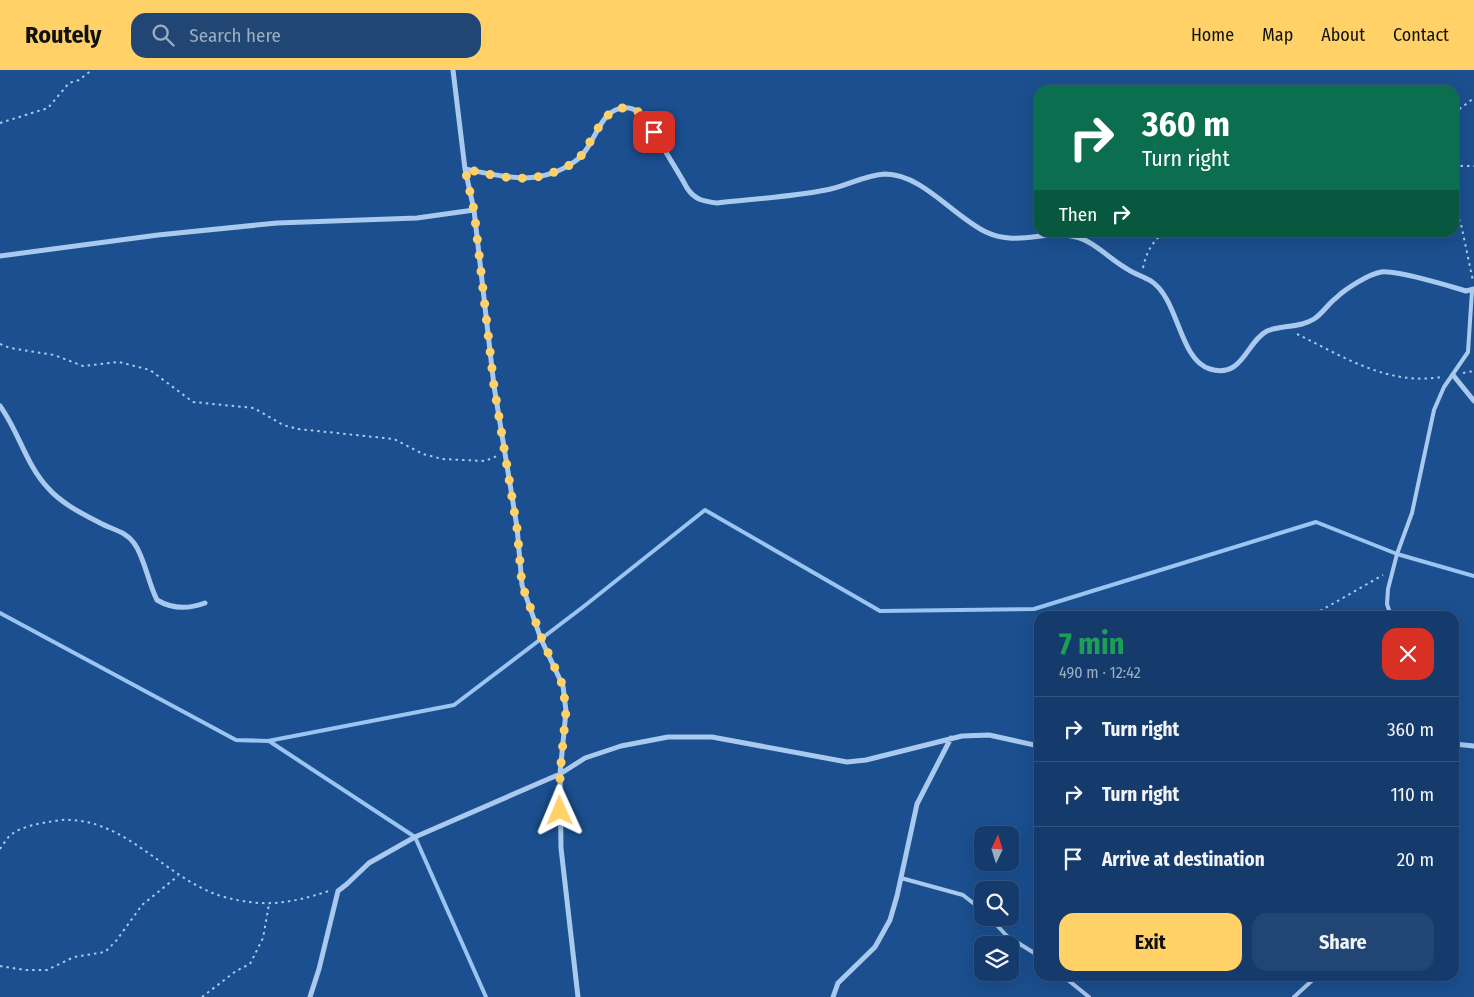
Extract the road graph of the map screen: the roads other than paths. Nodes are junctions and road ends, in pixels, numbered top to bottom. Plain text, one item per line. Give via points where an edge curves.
1 (453, 70) edge
2 (465, 169) junction
3 (474, 210) junction
4 (1042, 237) edge
5 (1077, 237) edge
6 (0, 256) edge
7 (1473, 289) edge
8 (1453, 375) junction
9 (1474, 400) edge
10 (0, 406) edge
11 (205, 603) dead end
12 (1389, 611) edge
13 (951, 738) junction
14 (1459, 744) edge
15 (1034, 745) edge
16 (1474, 746) edge
17 (560, 774) junction
18 (901, 878) junction
19 (974, 904) edge
20 (998, 926) edge
21 (1034, 953) edge
22 (1069, 981) edge
23 (1312, 981) edge
24 (310, 997) edge
25 (578, 997) edge
26 (833, 997) edge
27 (1089, 997) edge
28 (1294, 997) edge

1 - 2 street
2 - 3 street
2 - 4 street via 514,179 556,171 576,162 606,116 624,107 634,109 647,120 692,196 702,201 717,203 827,190 886,174 906,178 921,186 986,232 1003,238
3 - 6 street via 417,218 277,223
3 - 17 street via 494,386 517,528 522,585 563,686 566,711
5 - 7 street via 1163,291 1186,344 1210,370 1230,369 1268,331 1314,318 1338,295 1382,272
7 - 8 lane via 1468,352
8 - 9 street
8 - 12 lane via 1434,410 1412,513 1392,571 1386,604
10 - 11 street via 32,466 50,491 89,517 125,533 135,544 157,600 181,608
13 - 15 street via 989,735
13 - 17 street via 847,762 729,739 668,737 621,746 585,758
13 - 18 street via 917,804
14 - 16 street
17 - 24 street via 415,837 369,863 338,891
17 - 25 street via 561,848
18 - 19 lane via 963,895
18 - 26 street via 890,920 874,946 838,983
20 - 21 lane
22 - 27 lane
23 - 28 lane

